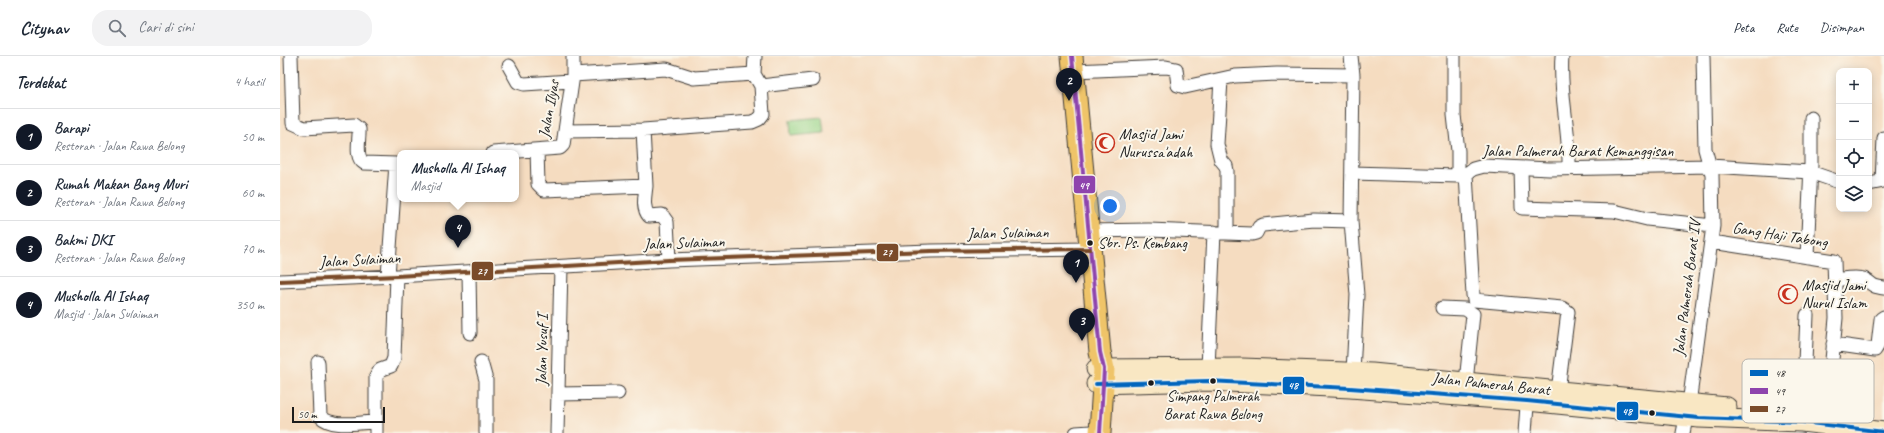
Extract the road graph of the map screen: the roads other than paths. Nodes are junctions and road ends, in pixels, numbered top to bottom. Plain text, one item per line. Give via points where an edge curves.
1 (291, 56) edge
2 (573, 56) edge
3 (755, 56) edge
4 (1351, 56) edge
5 (1454, 56) edge
6 (1562, 56) edge
7 (1703, 56) edge
8 (1073, 63) edge
9 (509, 66) dead end
10 (754, 74) junction
11 (1353, 75) junction
12 (572, 78) junction
13 (813, 80) dead end
14 (1221, 80) junction
15 (761, 86) junction
16 (1811, 118) dead end
17 (643, 130) junction
18 (565, 131) junction
19 (1884, 138) edge
20 (537, 150) junction
21 (519, 151) edge
22 (397, 164) edge
23 (1710, 166) junction
24 (1521, 168) junction
25 (1569, 168) junction
26 (1810, 172) junction
27 (1352, 173) junction
28 (1462, 175) junction
29 (1836, 181) edge
30 (1878, 182) edge
31 (397, 183) edge
32 (646, 186) junction
33 (1352, 221) junction
34 (1713, 226) junction
35 (1221, 232) junction
36 (1089, 240) junction
37 (1712, 242) junction
38 (1807, 257) junction
39 (669, 260) junction
40 (561, 267) junction
41 (469, 272) junction
42 (392, 276) junction
43 (1835, 280) junction
44 (280, 281) edge
45 (1884, 288) edge
46 (1442, 308) dead end
47 (1807, 315) dead end
48 (1884, 317) edge
49 (470, 333) dead end
50 (1833, 344) junction
51 (1805, 359) edge
52 (1832, 359) edge
53 (318, 362) dead end
54 (481, 362) dead end
55 (1208, 368) junction
56 (1100, 372) junction
57 (1352, 372) junction
58 (1466, 382) junction
59 (618, 393) dead end
60 (558, 394) junction
61 (1528, 395) junction
62 (1557, 397) junction
63 (1742, 414) edge
64 (1686, 418) edge
65 (1874, 418) edge
66 (1884, 419) edge
67 (1742, 420) edge
68 (1810, 423) edge
69 (376, 427) edge
70 (1884, 432) edge
71 (486, 433) edge
72 (557, 433) edge
73 (1090, 433) edge
74 (1525, 433) edge

1 - 22 street via 294,123 304,128 354,125 359,129 360,161
2 - 12 street, Jalan Ilyas
3 - 10 street
4 - 11 street
5 - 28 street via 1454,115
6 - 25 street via 1560,73 1570,145
7 - 23 street, Jalan Palmerah Barat IV via 1705,149
8 - 14 street via 1176,69 1178,85 1185,87
8 - 36 main road
9 - 12 street via 518,82 524,84
10 - 12 street via 694,78 666,69
10 - 15 street
11 - 14 street via 1277,74 1235,76
11 - 27 street
12 - 18 street, Jalan Ilyas
13 - 15 street
14 - 35 street via 1217,144 1219,156 1228,171
15 - 17 street via 763,114 752,122
16 - 26 street
17 - 18 street
17 - 32 street
18 - 20 street, Jalan Ilyas via 563,146
19 - 30 street
20 - 21 street, Jalan Ilyas
20 - 32 street via 538,184 544,190
23 - 25 street, Jalan Palmerah Barat Kemanggisan
23 - 26 street, Jalan Palmerah Barat Kemanggisan
23 - 34 street, Jalan Palmerah Barat IV via 1713,183
24 - 25 street, Jalan Palmerah Barat Kemanggisan
24 - 28 street, Jalan Palmerah Barat Kemanggisan via 1484,166
24 - 34 street via 1522,208 1614,211 1647,219
26 - 29 street, Jalan Palmerah Barat Kemanggisan
26 - 38 street
27 - 28 street, Jalan Palmerah Barat Kemanggisan
27 - 33 street
28 - 62 street via 1474,300 1562,308 1568,312
31 - 42 street
32 - 39 street via 646,213 649,216 662,215 667,222
33 - 35 street, Jalan Sulaiman via 1314,220 1261,225 1255,234
33 - 57 street via 1357,295
34 - 37 street, Jalan Palmerah Barat IV
35 - 36 street, Jalan Sulaiman via 1149,230
35 - 55 street
36 - 39 street, Jalan Sulaiman via 931,251
36 - 56 main road
37 - 38 street, Gang Haji Tabong
37 - 64 street, Jalan Palmerah Barat IV
38 - 43 street, Gang Haji Tabong via 1834,261
39 - 40 street, Jalan Sulaiman
40 - 41 street, Jalan Sulaiman
40 - 60 street, Jalan Yusuf I
41 - 42 street, Jalan Sulaiman
41 - 49 street
42 - 44 street, Jalan Sulaiman
42 - 69 street via 394,358 391,366 377,373
43 - 45 street via 1864,279 1872,286
43 - 50 street, Gang Haji Tabong via 1836,318
46 - 58 street via 1465,310 1473,314
47 - 51 street
48 - 50 street via 1881,319 1875,350
50 - 52 street, Gang Haji Tabong
53 - 69 street via 320,416 332,423
54 - 71 street via 486,380
55 - 56 main road, Jalan Palmerah Barat
55 - 57 main road, Jalan Palmerah Barat
56 - 61 main road, Jalan Palmerah Barat via 1208,380
56 - 73 main road
57 - 58 main road, Jalan Palmerah Barat
58 - 61 main road, Jalan Palmerah Barat
59 - 60 street
60 - 72 street, Jalan Yusuf I
61 - 62 main road, Jalan Palmerah Barat
61 - 74 street
62 - 64 main road, Jalan Palmerah Barat
63 - 64 main road, Jalan Palmerah Barat
64 - 67 main road, Jalan Palmerah Barat
65 - 66 main road, Jalan Palmerah Barat
68 - 70 main road, Jalan Palmerah Barat

